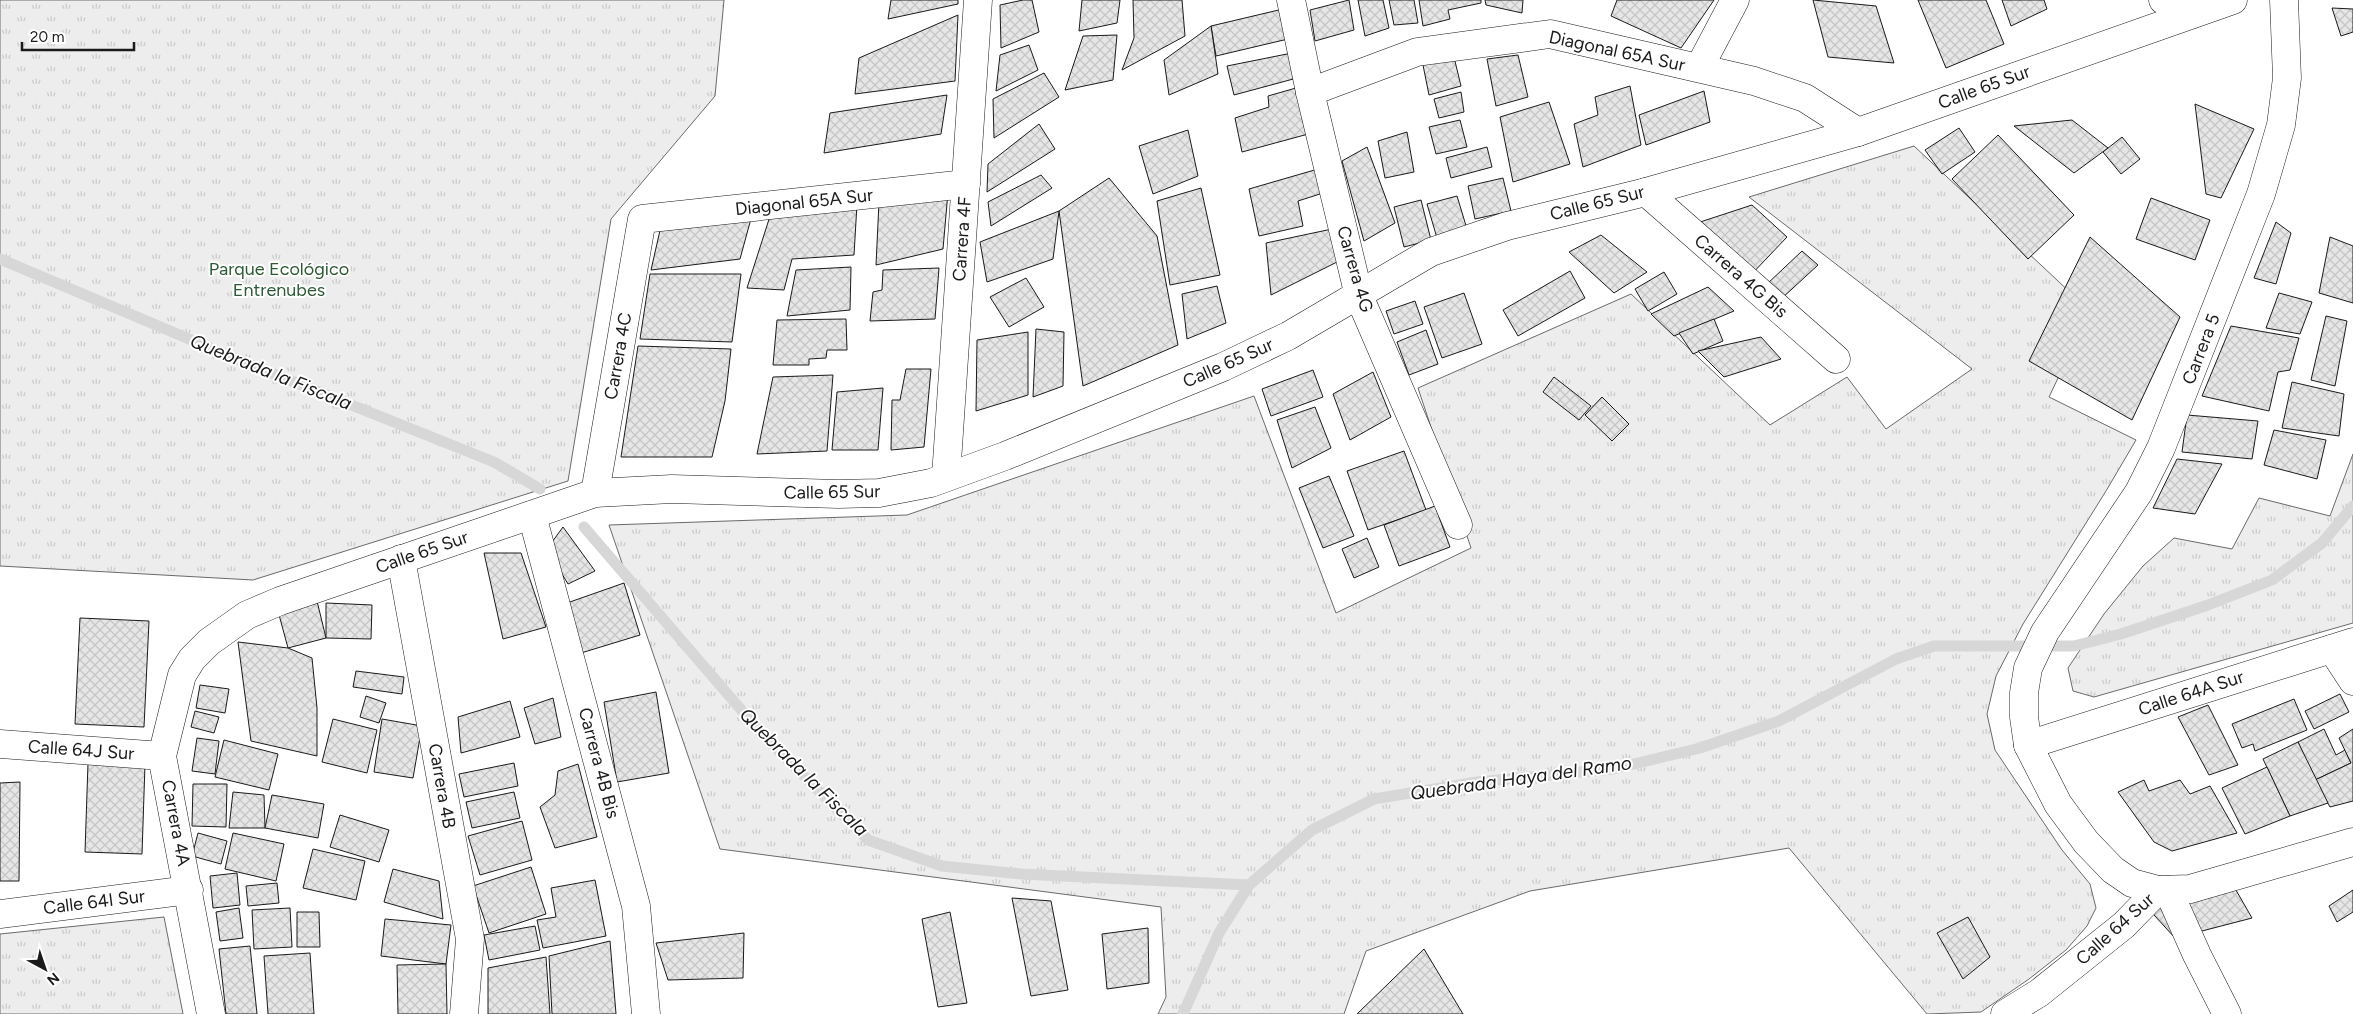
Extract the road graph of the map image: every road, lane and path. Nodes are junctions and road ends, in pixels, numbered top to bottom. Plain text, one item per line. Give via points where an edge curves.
1 (978, 0) edge
2 (1291, 0) edge
3 (1735, 0) edge
4 (2163, 0) edge
5 (2233, 0) edge
6 (2284, 0) edge
7 (2192, 14) junction
8 (1699, 68) junction
9 (1310, 92) junction
10 (1858, 132) junction
11 (966, 184) junction
12 (1646, 192) junction
13 (642, 219) joint
14 (1359, 296) junction
15 (1836, 359) dead end
16 (946, 477) junction
17 (595, 493) junction
18 (532, 515) junction
19 (1458, 525) dead end
20 (401, 560) junction
21 (209, 642) joint
22 (2342, 645) edge
23 (2353, 680) edge
24 (0, 744) edge
25 (2028, 745) junction
26 (162, 756) junction
27 (2353, 842) edge
28 (189, 890) junction
29 (2163, 890) junction
30 (0, 914) edge
31 (211, 1014) edge
32 (464, 1014) edge
33 (646, 1014) edge
34 (2005, 1014) edge
35 (2227, 1014) edge

1 - 11 street, Carrera 4F
2 - 9 street, Carrera 4G
3 - 8 street
4 - 7 street
5 - 7 street, Calle 65 Sur
6 - 25 street, Carrera 5 via 2287,78 2281,125 2261,194 2161,448 2139,492 2045,632 2028,668 2024,693
7 - 10 street, Calle 65 Sur
8 - 9 street, Diagonal 65A Sur via 1550,34 1416,52
8 - 10 street, Diagonal 65A Sur via 1805,98
9 - 14 street, Carrera 4G
10 - 12 street, Calle 65 Sur
11 - 13 street, Diagonal 65A Sur
11 - 16 street, Carrera 4F
12 - 14 street, Calle 65 Sur via 1507,226 1432,252
12 - 15 street, Carrera 4G Bis
13 - 17 street, Carrera 4C
14 - 16 street, Calle 65 Sur via 1288,336 1223,367
14 - 19 street, Carrera 4G
16 - 17 street, Calle 65 Sur via 879,494 672,489
17 - 18 street, Calle 65 Sur
18 - 20 street, Calle 65 Sur
18 - 33 street, Carrera 4B Bis via 636,906
20 - 21 street, Calle 65 Sur via 247,615
20 - 32 street, Carrera 4B via 470,939
21 - 26 street, Carrera 4A via 182,675
22 - 23 street
22 - 25 street, Calle 64A Sur
24 - 26 street, Calle 64J Sur
25 - 29 street, Carrera 5 via 2058,804 2086,842 2113,870 2132,883
26 - 28 street, Carrera 4A
27 - 29 street, Calle 64 Sur via 2190,889
28 - 30 street, Calle 64I Sur
28 - 31 street, Carrera 4A
29 - 34 street, Calle 64 Sur via 2124,926 2039,993
29 - 35 street

